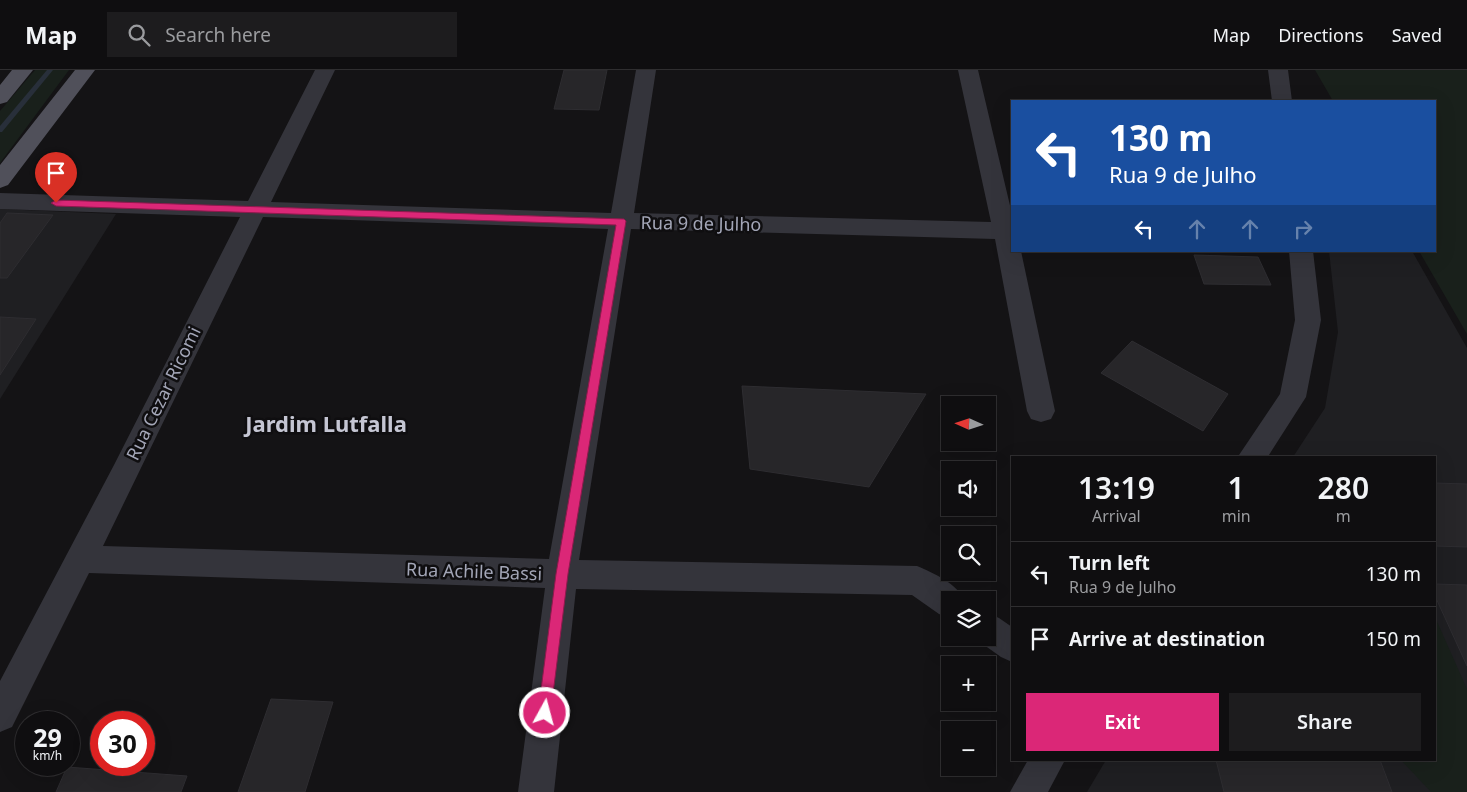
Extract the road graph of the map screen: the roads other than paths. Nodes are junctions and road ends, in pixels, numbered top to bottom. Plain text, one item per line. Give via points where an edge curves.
1 (24, 70) edge
2 (85, 70) edge
3 (325, 70) edge
4 (646, 70) edge
5 (968, 70) edge
6 (1278, 70) edge
7 (0, 98) edge
8 (1282, 100) edge
9 (0, 180) edge
10 (0, 201) edge
11 (255, 210) junction
12 (621, 221) junction
13 (1009, 231) edge
14 (1013, 252) edge
15 (1302, 252) edge
16 (1041, 411) dead end
17 (1252, 456) edge
18 (82, 559) junction
19 (562, 574) junction
20 (941, 597) edge
21 (996, 635) edge
22 (1011, 645) edge
23 (0, 715) edge
24 (1047, 761) edge
25 (536, 792) edge
26 (1028, 792) edge

1 - 7 main road
2 - 9 main road
3 - 11 street, Rua Cezar Ricomi
4 - 12 street
5 - 13 street
6 - 8 street
10 - 11 street, Rua 9 de Julho
11 - 12 street, Rua 9 de Julho
11 - 18 street, Rua Cezar Ricomi
12 - 13 street, Rua 9 de Julho
12 - 19 street
14 - 16 street
15 - 17 street via 1308,320 1293,398
18 - 19 street, Rua Achile Bassi
18 - 23 street, Rua Cezar Ricomi
19 - 20 street, Rua Achile Bassi via 917,580
19 - 25 street
21 - 22 street
24 - 26 street

